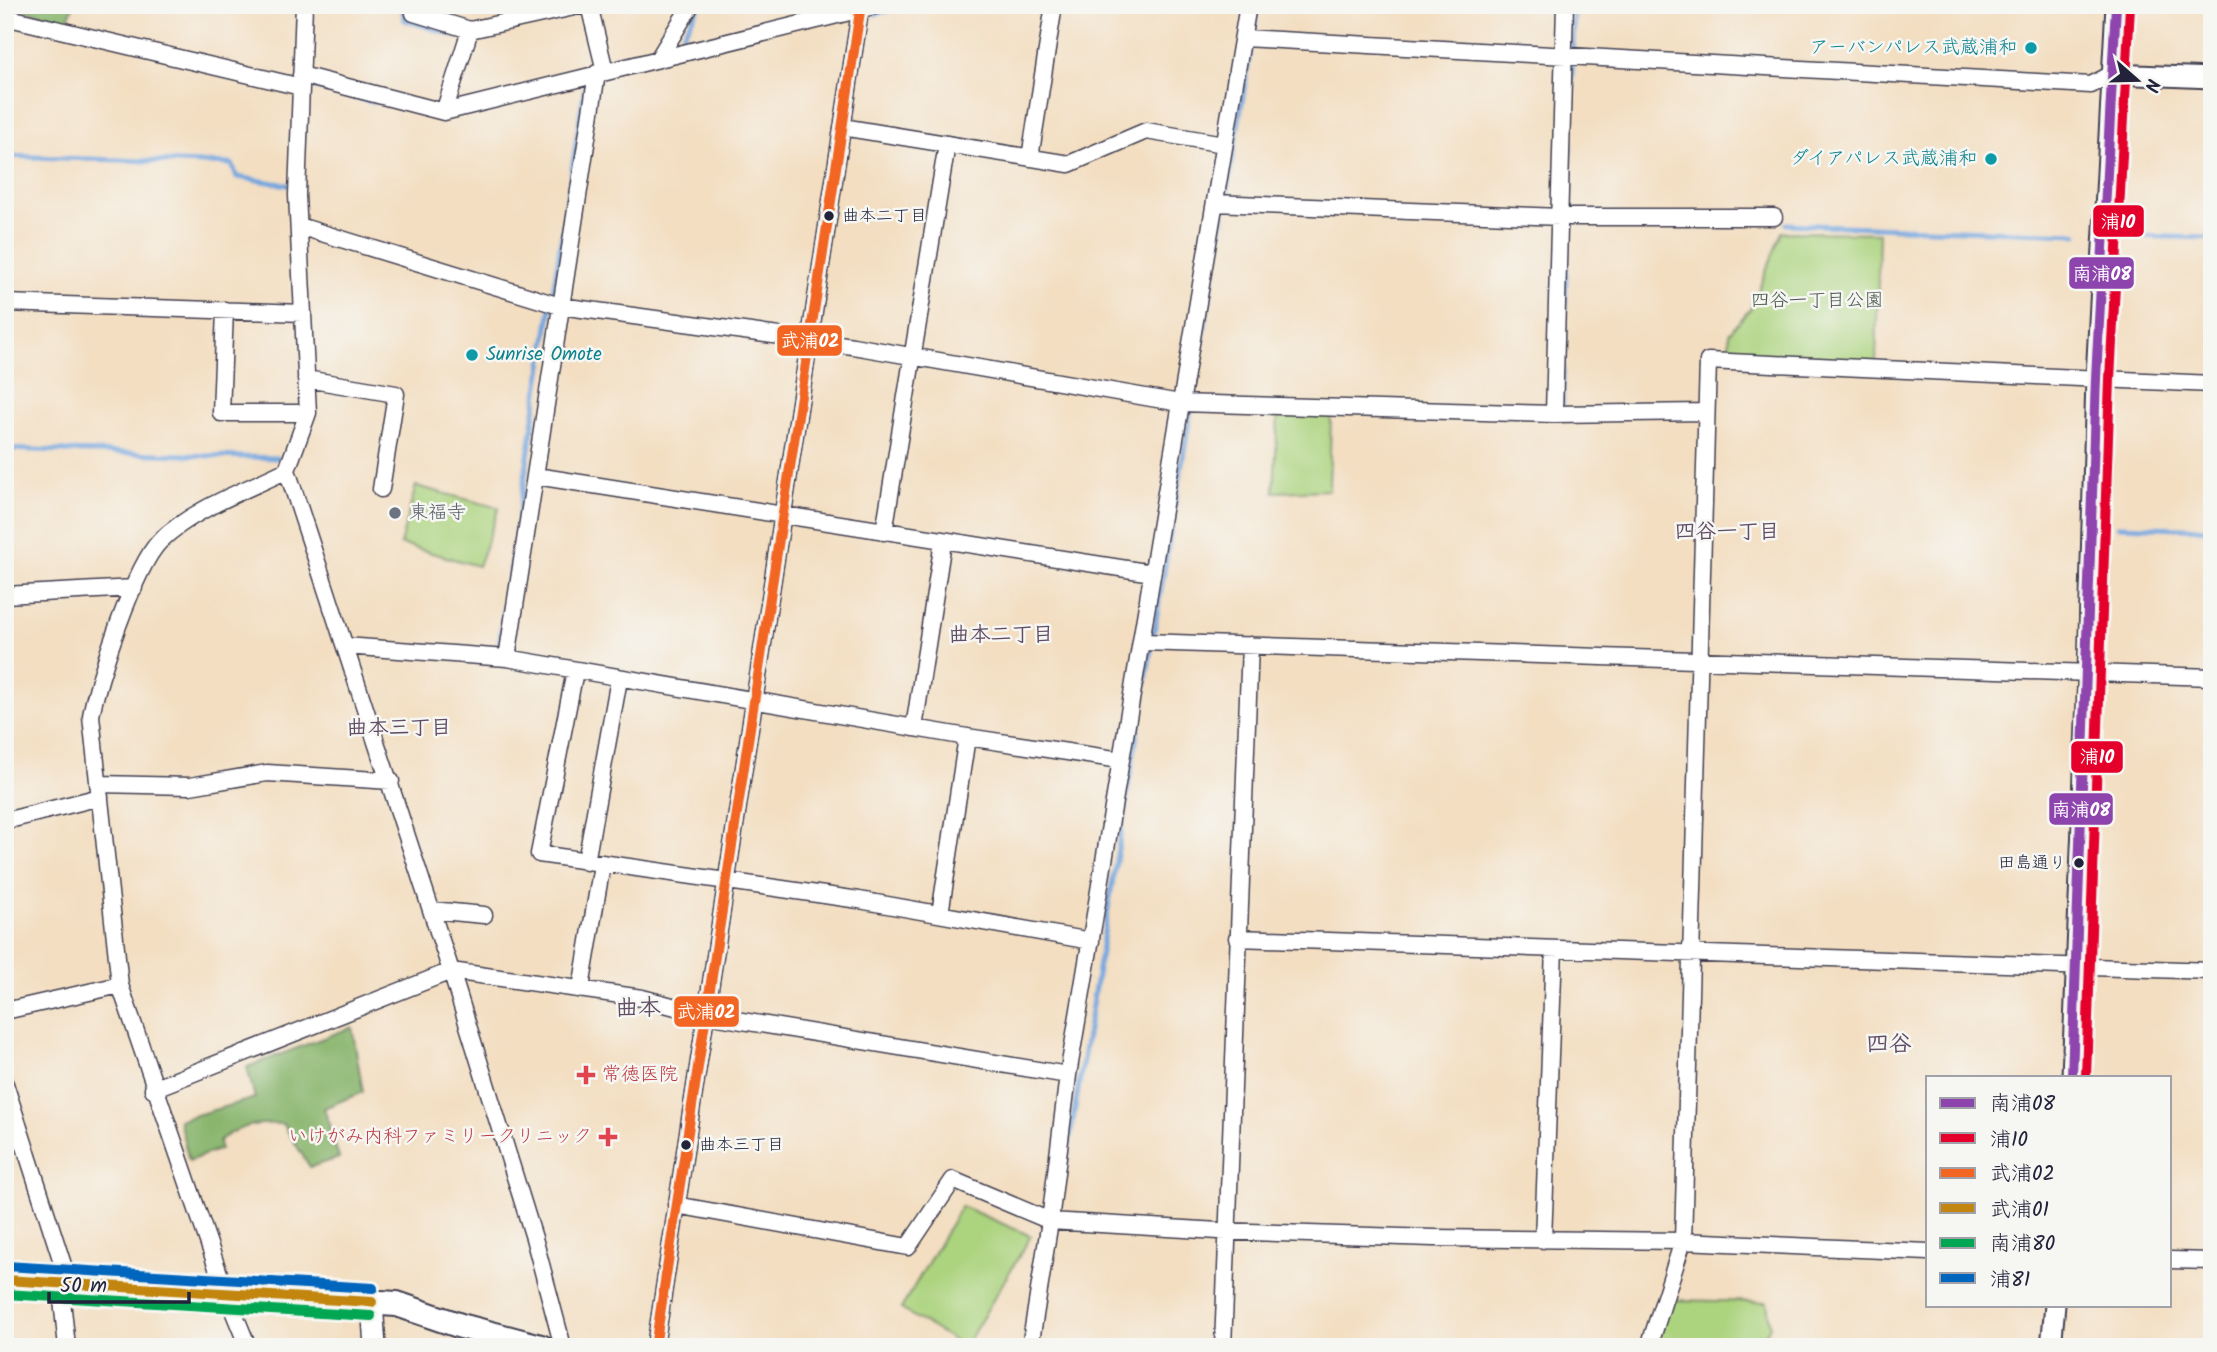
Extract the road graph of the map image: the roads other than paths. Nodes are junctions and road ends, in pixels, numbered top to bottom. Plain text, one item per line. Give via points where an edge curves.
1 (304, 5) edge
2 (413, 5) edge
3 (583, 5) edge
4 (589, 5) edge
5 (691, 5) edge
6 (878, 5) edge
7 (1054, 5) edge
8 (1248, 5) edge
9 (1565, 5) edge
10 (2116, 5) edge
11 (860, 7) edge
12 (5, 17) edge
13 (470, 30) junction
14 (1243, 38) junction
15 (1563, 54) junction
16 (658, 59) junction
17 (601, 72) junction
18 (2112, 74) junction
19 (2212, 78) edge
20 (301, 81) junction
21 (444, 112) junction
22 (842, 127) junction
23 (947, 144) junction
24 (1224, 144) junction
25 (1030, 158) junction
26 (1215, 204) junction
27 (1560, 217) junction
28 (1774, 217) dead end
29 (299, 226) junction
30 (5, 303) edge
31 (560, 306) junction
32 (225, 310) junction
33 (303, 313) junction
34 (809, 341) junction
35 (912, 357) junction
36 (2095, 378) junction
37 (306, 379) junction
38 (2212, 384) edge
39 (1180, 403) junction
40 (1705, 412) junction
41 (308, 414) junction
42 (1554, 414) junction
43 (287, 470) junction
44 (536, 476) junction
45 (381, 489) dead end
46 (782, 516) junction
47 (884, 532) junction
48 (943, 542) junction
49 (1152, 573) junction
50 (134, 588) junction
51 (5, 595) edge
52 (1143, 642) junction
53 (1250, 645) junction
54 (345, 646) junction
55 (507, 658) junction
56 (1698, 660) junction
57 (575, 671) junction
58 (2088, 673) junction
59 (2212, 677) edge
60 (618, 679) junction
61 (754, 700) junction
62 (914, 728) junction
63 (967, 737) junction
64 (1121, 760) junction
65 (391, 780) junction
66 (99, 791) junction
67 (5, 821) edge
68 (594, 864) junction
69 (726, 882) junction
70 (431, 910) junction
71 (940, 914) junction
72 (484, 915) dead end
73 (1237, 938) junction
74 (1091, 941) junction
75 (1554, 949) junction
76 (1690, 953) junction
77 (2075, 965) junction
78 (451, 971) junction
79 (2212, 971) edge
80 (120, 985) junction
81 (581, 988) junction
82 (5, 1011) edge
83 (706, 1015) junction
84 (1068, 1075) junction
85 (2072, 1076) edge
86 (5, 1084) edge
87 (153, 1089) junction
88 (676, 1205) junction
89 (1050, 1221) junction
90 (1227, 1231) junction
91 (1543, 1240) junction
92 (1684, 1241) junction
93 (1926, 1252) edge
94 (2172, 1260) edge
95 (2212, 1261) edge
96 (5, 1280) edge
97 (63, 1283) junction
98 (225, 1291) junction
99 (372, 1302) junction
100 (2055, 1306) edge
101 (67, 1347) edge
102 (248, 1347) edge
103 (375, 1347) edge
104 (541, 1347) edge
105 (563, 1347) edge
106 (655, 1347) edge
107 (1030, 1347) edge
108 (1223, 1347) edge
109 (1649, 1347) edge
110 (2051, 1347) edge

1 - 20 street
2 - 13 street via 415,13
3 - 13 street
4 - 17 street
5 - 16 street
6 - 11 street
7 - 25 street
8 - 14 street
9 - 15 street
10 - 18 street
11 - 16 street
11 - 22 street
12 - 20 street
13 - 21 street
14 - 15 street
14 - 24 street
15 - 18 street via 2091,85
15 - 27 street
16 - 17 street
17 - 21 street
17 - 31 street
18 - 19 street
18 - 36 street
20 - 21 street
20 - 29 street
22 - 23 street
22 - 34 street
23 - 25 street
23 - 35 street
24 - 25 street via 1146,131 1069,164
24 - 26 street
26 - 27 street
26 - 39 street
27 - 28 street
27 - 42 street
29 - 31 street
29 - 33 street
30 - 32 street
31 - 34 street
31 - 44 street
32 - 33 street
32 - 41 street via 221,413
33 - 37 street
34 - 35 street
34 - 46 street
35 - 39 street
35 - 47 street
36 - 38 street
36 - 40 street via 1708,361
36 - 58 street
37 - 41 street
37 - 45 street via 396,394
39 - 42 street
39 - 49 street
40 - 42 street
40 - 56 street
41 - 43 street
43 - 50 street via 190,518 159,542
43 - 54 street
44 - 46 street
44 - 55 street
46 - 47 street
46 - 61 street
47 - 48 street
48 - 49 street
48 - 62 street
49 - 52 street
50 - 51 street
50 - 66 street via 95,692 91,716
52 - 53 street
52 - 64 street
53 - 56 street
53 - 73 street
54 - 55 street
54 - 65 street
55 - 57 street
56 - 58 street
56 - 76 street
57 - 60 street
57 - 68 street via 539,854
58 - 59 street
58 - 77 street
60 - 61 street
60 - 68 street
61 - 62 street
61 - 69 street
62 - 63 street
63 - 64 street
63 - 71 street
64 - 74 street
65 - 66 street via 267,773 190,786
65 - 70 street
66 - 67 street
66 - 80 street
68 - 69 street
68 - 81 street
69 - 71 street
69 - 83 street
70 - 72 street
70 - 78 street
71 - 74 street
73 - 75 street
73 - 90 street
74 - 84 street
75 - 76 street
75 - 91 street
76 - 77 street
76 - 92 street
77 - 79 street
77 - 85 street
78 - 81 street
78 - 87 street
78 - 105 street
80 - 82 street
80 - 87 street
81 - 83 street
83 - 84 street
83 - 88 street
84 - 89 street
86 - 97 street via 63,1265
87 - 98 street
88 - 89 street via 908,1247 953,1180
88 - 106 street
89 - 90 street
89 - 107 street
90 - 91 street
90 - 108 street
91 - 92 street
92 - 93 street
92 - 109 street
94 - 95 street
96 - 97 main road
97 - 98 main road
97 - 101 street
98 - 99 main road
98 - 102 street
99 - 103 main road
99 - 104 main road via 397,1304
100 - 110 street

